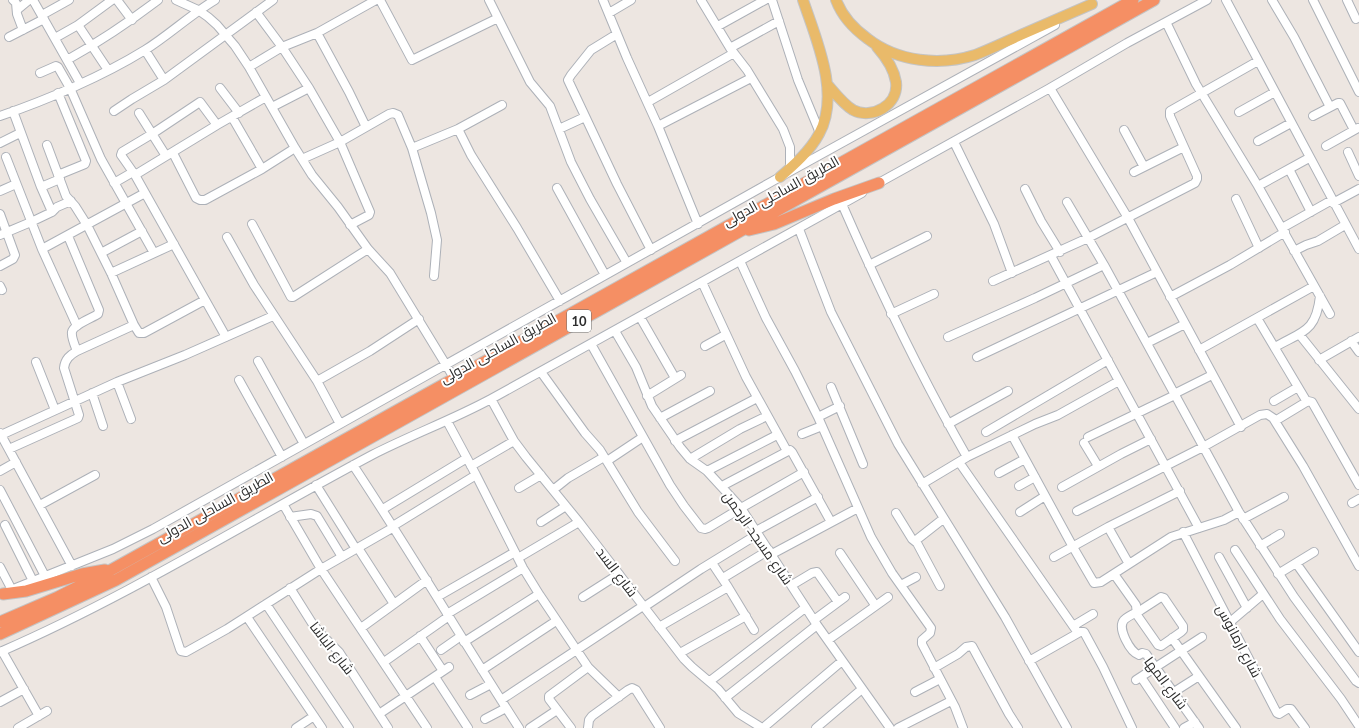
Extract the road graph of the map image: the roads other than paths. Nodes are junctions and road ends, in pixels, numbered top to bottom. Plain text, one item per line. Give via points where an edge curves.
1 (13, 0) edge
2 (29, 0) edge
3 (33, 0) edge
4 (69, 0) edge
5 (112, 0) edge
6 (117, 0) edge
7 (158, 0) edge
8 (176, 0) edge
9 (215, 0) edge
10 (273, 0) edge
11 (376, 0) edge
12 (380, 0) edge
13 (489, 0) edge
14 (603, 0) edge
15 (631, 0) edge
16 (701, 0) edge
17 (765, 0) edge
18 (772, 0) edge
19 (803, 0) edge
20 (836, 0) edge
21 (1134, 0) edge
22 (1154, 0) edge
23 (1207, 0) edge
24 (1226, 0) edge
25 (1272, 0) edge
26 (1313, 0) edge
27 (1347, 0) edge
28 (1096, 2) edge
29 (17, 10) junction
30 (198, 10) junction
31 (256, 12) junction
32 (609, 13) junction
33 (43, 17) junction
34 (498, 18) junction
35 (1356, 19) dead end
36 (132, 20) junction
37 (779, 21) junction
38 (1166, 22) junction
39 (78, 25) junction
40 (718, 26) junction
41 (24, 30) junction
42 (317, 33) junction
43 (617, 34) junction
44 (226, 35) junction
45 (9, 37) dead end
46 (55, 38) junction
47 (870, 41) junction
48 (92, 46) junction
49 (282, 47) junction
50 (145, 50) junction
51 (732, 50) junction
52 (67, 60) junction
53 (1258, 61) junction
54 (249, 67) junction
55 (108, 70) junction
56 (40, 73) dead end
57 (751, 78) junction
58 (164, 80) junction
59 (80, 83) junction
60 (827, 84) junction
61 (70, 88) junction
62 (220, 88) dead end
63 (309, 88) junction
64 (1050, 88) junction
65 (1275, 92) junction
66 (1359, 92) edge
67 (58, 93) junction
68 (1201, 93) junction
69 (266, 97) junction
70 (648, 102) junction
71 (502, 105) dead end
72 (272, 107) junction
73 (1330, 107) junction
74 (13, 111) junction
75 (114, 112) dead end
76 (1239, 112) dead end
77 (139, 113) dead end
78 (236, 115) junction
79 (0, 116) edge
80 (1313, 116) dead end
81 (585, 117) junction
82 (1291, 123) junction
83 (217, 125) junction
84 (658, 126) junction
85 (366, 127) junction
86 (458, 128) junction
87 (559, 129) junction
88 (1357, 129) edge
89 (1124, 130) dead end
90 (20, 133) junction
91 (820, 133) junction
92 (152, 134) junction
93 (340, 142) junction
94 (954, 142) junction
95 (1258, 142) dead end
96 (0, 144) edge
97 (46, 145) dead end
98 (1326, 146) dead end
99 (1184, 147) junction
100 (295, 148) junction
101 (412, 148) junction
102 (1348, 152) dead end
103 (169, 154) junction
104 (6, 157) dead end
105 (1309, 158) junction
106 (302, 159) junction
107 (1144, 167) junction
108 (790, 168) junction
109 (262, 169) junction
110 (1289, 169) junction
111 (1134, 172) dead end
112 (134, 174) junction
113 (1359, 176) edge
114 (59, 177) junction
115 (780, 177) junction
116 (114, 183) junction
117 (879, 183) junction
118 (16, 184) junction
119 (1258, 186) junction
120 (41, 187) junction
121 (557, 188) dead end
122 (1025, 189) dead end
123 (1359, 189) edge
124 (0, 191) edge
125 (145, 194) junction
126 (1236, 199) dead end
127 (71, 201) junction
128 (1067, 202) dead end
129 (1333, 202) junction
130 (127, 203) junction
131 (842, 204) junction
132 (52, 212) junction
133 (1311, 212) junction
134 (0, 214) edge
135 (1128, 218) junction
136 (31, 222) junction
137 (252, 224) dead end
138 (698, 224) junction
139 (87, 225) junction
140 (350, 225) junction
141 (1345, 225) junction
142 (799, 229) junction
143 (1283, 230) junction
144 (142, 231) junction
145 (4, 233) edge
146 (736, 233) junction
147 (68, 236) junction
148 (227, 236) dead end
149 (927, 236) dead end
150 (1088, 238) junction
151 (174, 244) junction
152 (1259, 248) junction
153 (368, 249) junction
154 (1359, 249) edge
155 (42, 250) junction
156 (651, 250) junction
157 (1294, 251) junction
158 (1060, 252) junction
159 (101, 253) junction
160 (154, 253) junction
161 (1051, 256) junction
162 (740, 261) junction
163 (627, 263) junction
164 (1104, 264) junction
165 (869, 265) junction
166 (0, 266) edge
167 (1157, 272) junction
168 (111, 273) junction
169 (1012, 273) junction
170 (605, 275) junction
171 (434, 276) dead end
172 (993, 281) dead end
173 (702, 282) junction
174 (1066, 282) junction
175 (1314, 286) junction
176 (1118, 290) junction
177 (934, 294) dead end
178 (1320, 296) junction
179 (1170, 297) junction
180 (205, 300) junction
181 (560, 301) junction
182 (1080, 308) junction
183 (891, 314) junction
184 (1330, 314) dead end
185 (274, 316) junction
186 (640, 317) junction
187 (1257, 318) junction
188 (418, 319) junction
189 (1185, 324) junction
190 (134, 325) junction
191 (76, 326) junction
192 (615, 331) junction
193 (1299, 334) junction
194 (726, 335) junction
195 (226, 337) junction
196 (1359, 337) edge
197 (948, 338) dead end
198 (1351, 341) junction
199 (1147, 343) junction
200 (591, 344) junction
201 (705, 346) dead end
202 (1275, 347) junction
203 (1199, 350) junction
204 (77, 351) junction
205 (1359, 352) edge
206 (977, 357) dead end
207 (258, 360) dead end
208 (1108, 360) junction
209 (1319, 360) junction
210 (36, 362) dead end
211 (446, 364) junction
212 (541, 372) junction
213 (1212, 375) junction
214 (454, 378) junction
215 (239, 380) dead end
216 (317, 381) junction
217 (1119, 381) junction
218 (117, 382) junction
219 (831, 386) dead end
220 (1298, 387) junction
221 (710, 391) dead end
222 (1008, 391) dead end
223 (92, 393) junction
224 (1175, 395) junction
225 (647, 396) junction
226 (757, 398) junction
227 (491, 399) junction
228 (74, 401) junction
229 (1274, 401) dead end
230 (1307, 402) junction
231 (840, 406) junction
232 (1359, 408) edge
233 (55, 410) junction
234 (1137, 413) junction
235 (767, 416) junction
236 (818, 417) junction
237 (131, 418) dead end
238 (660, 418) junction
239 (447, 421) junction
240 (1275, 421) junction
241 (340, 424) junction
242 (948, 424) junction
243 (103, 426) dead end
244 (822, 426) junction
245 (1241, 426) junction
246 (986, 432) dead end
247 (0, 434) edge
248 (802, 434) dead end
249 (777, 435) junction
250 (1012, 435) junction
251 (643, 437) junction
252 (1151, 439) junction
253 (514, 441) junction
254 (675, 441) junction
255 (304, 444) junction
256 (1203, 447) junction
257 (9, 449) junction
258 (787, 451) junction
259 (282, 457) junction
260 (967, 457) junction
261 (467, 458) junction
262 (605, 459) junction
263 (690, 459) junction
264 (1025, 459) junction
265 (16, 462) junction
266 (959, 462) junction
267 (863, 464) dead end
268 (353, 465) junction
269 (472, 466) junction
270 (1098, 466) junction
271 (1165, 466) junction
272 (0, 471) edge
273 (707, 471) junction
274 (804, 472) junction
275 (999, 473) dead end
276 (94, 475) dead end
277 (476, 475) junction
278 (541, 475) junction
279 (1035, 476) junction
280 (922, 484) junction
281 (316, 485) junction
282 (1359, 485) edge
283 (722, 486) junction
284 (1019, 486) dead end
285 (1062, 487) dead end
286 (519, 488) dead end
287 (0, 490) edge
288 (553, 490) junction
289 (1180, 491) junction
290 (1046, 496) junction
291 (818, 497) junction
292 (1284, 498) dead end
293 (283, 504) junction
294 (40, 505) junction
295 (566, 506) junction
296 (741, 508) junction
297 (858, 508) junction
298 (382, 509) junction
299 (1077, 511) dead end
300 (1020, 512) dead end
301 (896, 513) dead end
302 (1241, 516) junction
303 (290, 517) junction
304 (943, 519) junction
305 (541, 522) dead end
306 (579, 522) junction
307 (831, 522) junction
308 (6, 525) dead end
309 (394, 526) junction
310 (1108, 527) junction
311 (1199, 528) junction
312 (757, 532) junction
313 (1183, 532) junction
314 (1280, 534) dead end
315 (915, 541) junction
316 (1260, 546) junction
317 (1073, 547) junction
318 (357, 548) junction
319 (1235, 550) dead end
320 (770, 552) junction
321 (1314, 552) dead end
322 (840, 553) dead end
323 (516, 555) junction
324 (342, 556) junction
325 (1054, 557) dead end
326 (1219, 557) dead end
327 (675, 561) dead end
328 (712, 562) junction
329 (1296, 563) junction
330 (1129, 564) junction
331 (72, 566) junction
332 (1359, 566) edge
333 (0, 567) edge
334 (523, 568) junction
335 (321, 569) junction
336 (111, 570) junction
337 (619, 574) junction
338 (1114, 574) junction
339 (1278, 574) junction
340 (45, 576) junction
341 (151, 577) junction
342 (916, 577) dead end
343 (723, 578) junction
344 (427, 580) junction
345 (33, 581) junction
346 (792, 585) junction
347 (901, 585) junction
348 (940, 586) dead end
349 (728, 587) junction
350 (290, 588) junction
351 (5, 593) edge
352 (539, 594) junction
353 (1263, 594) junction
354 (437, 597) junction
355 (583, 597) dead end
356 (846, 597) dead end
357 (888, 597) dead end
358 (838, 602) junction
359 (266, 604) junction
360 (394, 604) junction
361 (875, 605) junction
362 (643, 607) junction
363 (806, 608) junction
364 (1247, 608) junction
365 (1137, 612) junction
366 (1093, 614) dead end
367 (448, 615) junction
368 (746, 616) junction
369 (247, 617) junction
370 (556, 621) junction
371 (0, 622) edge
372 (816, 623) junction
373 (1229, 623) junction
374 (659, 627) junction
375 (361, 628) junction
376 (1075, 629) junction
377 (754, 630) dead end
378 (0, 634) edge
379 (420, 636) junction
380 (1202, 637) dead end
381 (1172, 638) junction
382 (463, 639) junction
383 (828, 640) junction
384 (442, 650) dead end
385 (576, 650) junction
386 (1, 651) edge
387 (1181, 651) junction
388 (1359, 652) edge
389 (680, 653) junction
390 (842, 661) junction
391 (1030, 661) junction
392 (384, 662) junction
393 (588, 667) junction
394 (1156, 667) junction
395 (934, 668) junction
396 (482, 670) junction
397 (435, 676) junction
398 (1199, 676) junction
399 (940, 679) junction
400 (710, 681) junction
401 (1359, 683) edge
402 (491, 684) junction
403 (24, 689) junction
404 (862, 689) junction
405 (915, 692) dead end
406 (1174, 692) junction
407 (406, 696) junction
408 (470, 696) dead end
409 (619, 697) junction
410 (725, 698) junction
411 (951, 701) junction
412 (0, 702) edge
413 (504, 704) junction
414 (557, 710) junction
415 (47, 711) dead end
416 (379, 714) junction
417 (39, 716) junction
418 (314, 716) junction
419 (486, 719) dead end
420 (1197, 725) edge
421 (1359, 726) edge
422 (18, 728) edge
423 (296, 728) edge
424 (322, 728) edge
425 (349, 728) edge
426 (388, 728) edge
427 (427, 728) edge
428 (468, 728) edge
429 (519, 728) edge
430 (530, 728) edge
431 (570, 728) edge
432 (588, 728) edge
433 (660, 728) edge
434 (763, 728) edge
435 (816, 728) edge
436 (890, 728) edge
437 (898, 728) edge
438 (963, 728) edge
439 (1018, 728) edge
440 (1067, 728) edge
441 (1132, 728) edge
442 (1175, 728) edge
443 (1184, 728) edge
444 (1236, 728) edge
445 (1305, 728) edge

1 - 29 street
2 - 29 street
3 - 33 street
4 - 33 street
5 - 39 street
6 - 36 street
7 - 36 street
8 - 30 street
9 - 30 street
10 - 31 street
11 - 42 street
12 - 34 street via 412,60
13 - 34 street
14 - 32 street
15 - 32 street
16 - 40 street
17 - 40 street
18 - 37 street
19 - 60 main road via 824,61
20 - 47 main road via 852,25
21 - 214 highway, الطريق الساحلى الدولى / 10
22 - 146 highway, الطريق الساحلى الدولى / 10
23 - 38 street
24 - 53 street
25 - 73 street
26 - 66 street
27 - 35 street
28 - 47 main road via 976,54 959,58 910,58 889,52
28 - 115 street
29 - 41 street
30 - 44 street
30 - 50 street
31 - 44 street
31 - 49 street
32 - 43 street
33 - 41 street
33 - 46 street
34 - 87 street via 530,82 550,106
36 - 48 street
37 - 51 street
37 - 91 street via 798,80
38 - 64 street
38 - 68 street
39 - 46 street
39 - 48 street
40 - 51 street
41 - 45 street
42 - 49 street
42 - 85 street
43 - 70 street
43 - 81 street via 591,50 569,78
44 - 54 street
44 - 58 street
46 - 52 street
47 - 60 main road via 886,59 896,83 894,96 886,106 874,113 857,112
48 - 52 street
48 - 55 street
49 - 54 street
49 - 63 street
50 - 55 street
50 - 58 street
51 - 57 street
51 - 70 street
52 - 59 street
53 - 65 street
53 - 68 street
54 - 69 street
55 - 59 street
56 - 61 street via 57,66
57 - 84 street
57 - 108 street via 785,133 790,147
58 - 75 street
59 - 61 street
60 - 91 main road via 827,107
61 - 67 street
61 - 116 street
62 - 78 street
63 - 72 street
63 - 93 street
64 - 94 street
64 - 135 street
65 - 76 street
65 - 82 street
67 - 74 street
67 - 114 street via 86,161 85,164
68 - 99 street via 1169,112
68 - 119 street
69 - 72 street
69 - 78 street
70 - 84 street
71 - 86 street
72 - 100 street
73 - 80 street
73 - 88 street via 1340,103
74 - 79 street
74 - 90 street
77 - 92 street
78 - 83 street
78 - 109 street
81 - 87 street
81 - 156 street
82 - 95 street
82 - 105 street
83 - 92 street via 200,102
83 - 103 street
84 - 138 street
85 - 93 street
85 - 101 street via 389,114 396,114
86 - 101 street
86 - 181 street via 471,155
87 - 163 street via 571,162
88 - 98 street
89 - 107 street
90 - 96 street
90 - 120 street
91 - 108 main road
92 - 103 street
92 - 112 street via 121,153
93 - 106 street
93 - 140 street via 370,212
94 - 117 street
94 - 169 street via 994,224
97 - 114 street
99 - 107 street
99 - 135 street via 1197,176 1196,181
100 - 106 street
100 - 109 street
101 - 171 street via 437,240
102 - 113 street
103 - 109 street via 196,198 200,200 205,200
103 - 112 street
104 - 118 street
105 - 110 street
105 - 129 street
106 - 140 street
107 - 111 street
108 - 115 main road
110 - 119 street
110 - 133 street
112 - 116 street
112 - 125 street
114 - 120 street
114 - 127 street via 66,196
115 - 138 street
116 - 130 street
117 - 131 street
117 - 146 highway via 839,196 774,224
118 - 124 street
118 - 136 street
119 - 143 street
120 - 132 street
121 - 170 street
122 - 158 street
123 - 129 street
125 - 130 street
125 - 151 street
126 - 152 street
127 - 132 street
127 - 139 street
128 - 150 street
129 - 133 street
129 - 141 street
130 - 139 street
130 - 144 street
131 - 142 street
131 - 165 street
132 - 136 street
133 - 143 street
134 - 145 street
135 - 150 street
135 - 167 street
136 - 145 street
136 - 155 street
137 - 153 street via 289,296 292,297
138 - 156 street
139 - 147 street
139 - 159 street
140 - 153 street
141 - 154 street
141 - 157 street
142 - 162 street
142 - 280 street via 839,328 898,444
143 - 152 street
143 - 157 street
144 - 159 street
144 - 160 street
145 - 166 street via 15,255 13,259
146 - 378 highway, الطريق الساحلى الدولى / 10 via 116,580
147 - 155 street
147 - 191 street via 100,310 98,314
148 - 185 street
149 - 165 street
150 - 158 street
150 - 164 street
151 - 160 street
151 - 180 street
152 - 179 street
153 - 188 street via 390,273
155 - 191 street
156 - 163 street
157 - 175 street
158 - 161 street
159 - 168 street
160 - 168 street
161 - 169 street
161 - 174 street
162 - 173 street
162 - 236 street via 766,318
163 - 170 street
164 - 174 street
164 - 176 street
165 - 183 street
167 - 176 street
167 - 179 street
168 - 190 street
169 - 172 street
170 - 181 street
173 - 186 street
173 - 194 street
174 - 182 street
174 - 197 street
175 - 178 street
175 - 187 street
176 - 182 street
176 - 199 street
177 - 183 street
178 - 184 street
178 - 193 street via 1318,313 1313,323 1310,328
179 - 189 street
180 - 190 street via 144,333 139,333
180 - 195 street
181 - 211 street
182 - 206 street
182 - 208 street
183 - 242 street
185 - 195 street
185 - 216 street
186 - 192 street
186 - 225 street via 678,377
187 - 202 street
187 - 203 street
188 - 211 street
188 - 216 street via 370,351
189 - 199 street
189 - 203 street
190 - 204 street
191 - 204 street via 72,330 72,335
192 - 200 street
192 - 225 street, شارع مسجد الرحمن via 631,358
193 - 202 street
193 - 209 street
194 - 201 street
194 - 226 street
195 - 218 street
196 - 198 street
198 - 205 street
198 - 209 street
199 - 224 street
200 - 212 street
200 - 251 street
202 - 220 street
203 - 213 street
204 - 228 street via 68,358 64,368
207 - 255 street
208 - 217 street
208 - 246 street
209 - 232 street
210 - 233 street
211 - 214 street
211 - 241 street
212 - 227 street
212 - 262 street
213 - 224 street
213 - 245 street
214 - 336 highway, الطريق الساحلى الدولى / 10
215 - 259 street
216 - 241 street
217 - 234 street
217 - 250 street via 1058,415
218 - 223 street
218 - 237 street
219 - 231 street
220 - 229 street
220 - 230 street
221 - 238 street
222 - 242 street
223 - 228 street
223 - 243 street
224 - 234 street
224 - 256 street
225 - 238 street, شارع مسجد الرحمن
226 - 235 street
226 - 254 street
227 - 239 street
227 - 253 street, شارع السد
228 - 233 street
228 - 257 street via 78,418
230 - 240 street
230 - 282 street via 1313,404
231 - 236 street
231 - 267 street
233 - 247 street
234 - 252 street
234 - 270 street via 1086,440
235 - 249 street
235 - 263 street via 734,432
236 - 244 street
238 - 254 street, شارع مسجد الرحمن
239 - 261 street
239 - 268 street
240 - 245 street via 1272,416 1265,414
240 - 332 street
241 - 255 street
242 - 260 street
244 - 248 street
244 - 297 street
245 - 256 street
247 - 257 street
249 - 258 street
249 - 273 street
250 - 260 street
250 - 264 street
251 - 262 street
251 - 296 street via 670,485 700,528 708,528
252 - 270 street
252 - 271 street
253 - 269 street
253 - 278 street, شارع السد
254 - 263 street, شارع مسجد الرحمن
255 - 259 street
256 - 271 street
256 - 302 street
257 - 265 street
258 - 274 street via 792,452
258 - 283 street
259 - 331 street via 133,539
260 - 266 street
261 - 269 street
261 - 298 street
262 - 288 street via 568,478
262 - 327 street via 638,512
263 - 273 street, شارع مسجد الرحمن
264 - 275 street
264 - 279 street
265 - 272 street
265 - 294 street
266 - 280 street
266 - 376 street
268 - 281 street
268 - 298 street
269 - 277 street
270 - 285 street
271 - 289 street
271 - 299 street
273 - 283 street, شارع مسجد الرحمن
274 - 291 street
274 - 296 street
276 - 294 street
277 - 309 street
277 - 323 street
278 - 286 street
278 - 288 street, شارع السد
279 - 284 street
279 - 290 street
280 - 304 street
281 - 293 street
281 - 318 street
283 - 296 street, شارع مسجد الرحمن
287 - 340 street
288 - 295 street, شارع السد
289 - 310 street
289 - 311 street
290 - 300 street
290 - 317 street
291 - 307 street
291 - 312 street
292 - 302 street
293 - 303 street
293 - 341 street
294 - 331 street
295 - 305 street
295 - 306 street, شارع السد
296 - 312 street, شارع مسجد الرحمن
297 - 307 street
297 - 347 street via 878,549
298 - 309 street
301 - 315 street
302 - 311 street
302 - 316 street
303 - 324 street via 311,514 317,516
303 - 335 street
304 - 315 street
304 - 391 street
306 - 323 street
306 - 337 street, شارع السد
307 - 320 street
308 - 345 street
309 - 318 street
309 - 344 street
310 - 317 street
310 - 330 street
311 - 313 street
312 - 320 street, شارع مسجد الرحمن
312 - 328 street
313 - 330 street
313 - 373 street, شارع ارمانوس
314 - 316 street
315 - 348 street
316 - 339 street
317 - 325 street
317 - 338 street via 1094,583
318 - 324 street
318 - 360 street
319 - 353 street
320 - 343 street
320 - 346 street, شارع مسجد الرحمن
321 - 329 street
322 - 361 street
323 - 334 street
323 - 354 street
324 - 335 street
326 - 364 street
328 - 343 street
328 - 362 street
329 - 339 street
329 - 388 street
330 - 338 street
331 - 340 street
333 - 351 street
334 - 352 street
334 - 367 street
335 - 350 street
335 - 375 street
336 - 351 highway via 92,572 26,591
336 - 371 highway, الطريق الساحلى الدولى / 10
337 - 355 street
337 - 362 street, شارع السد
338 - 365 street via 1136,605
339 - 401 street
340 - 345 street
341 - 369 street via 166,607 183,652
341 - 386 street
342 - 347 street
343 - 349 street
344 - 354 street
344 - 360 street
345 - 351 street
346 - 358 street via 817,572
346 - 363 street, شارع مسجد الرحمن
347 - 395 street via 930,628 930,633 922,640 922,644
349 - 368 street
349 - 374 street
350 - 359 street
350 - 416 street, شارع الباشا via 312,623 339,652
352 - 370 street
352 - 382 street
353 - 364 street
353 - 421 street via 1342,699
354 - 367 street
356 - 358 street
357 - 361 street
358 - 372 street
359 - 369 street
359 - 425 street
360 - 375 street
361 - 383 street
362 - 374 street, شارع السد
362 - 385 street
363 - 372 street, شارع مسجد الرحمن
363 - 400 street
364 - 373 street
365 - 381 street via 1158,645 1161,646
365 - 381 street via 1161,597 1164,598 1184,628
365 - 394 street, شارع المها via 1122,623 1125,639 1134,653 1144,653
366 - 376 street
367 - 379 street
367 - 382 street
368 - 377 street
368 - 389 street
369 - 418 street
370 - 385 street
370 - 396 street
372 - 383 street, شارع مسجد الرحمن
372 - 410 street
373 - 445 street, شارع ارمانوس via 1278,714 1291,709
374 - 389 street, شارع السد
375 - 392 street
376 - 391 street
376 - 441 street via 1086,634
379 - 392 street
379 - 397 street via 446,669
380 - 387 street
381 - 387 street
382 - 384 street
382 - 396 street
383 - 390 street, شارع مسجد الرحمن
385 - 393 street
385 - 413 street
386 - 403 street
387 - 394 street
387 - 398 street
389 - 400 street, شارع السد via 692,667
390 - 404 street, شارع مسجد الرحمن
390 - 434 street
391 - 440 street
392 - 407 street
393 - 409 street
393 - 414 street via 549,695
394 - 406 street, شارع المها
394 - 442 street via 1139,678
395 - 399 street
395 - 439 street via 966,647 972,646
396 - 402 street
397 - 407 street
397 - 428 street
398 - 406 street
398 - 444 street
399 - 405 street
399 - 411 street
400 - 410 street, شارع السد
402 - 408 street
402 - 413 street
403 - 412 street
403 - 417 street
404 - 435 street
404 - 436 street, شارع مسجد الرحمن
406 - 420 street, شارع المها
407 - 416 street
407 - 427 street
409 - 432 street via 592,716
409 - 433 street via 630,688 634,689
410 - 434 street, شارع السد via 738,713
411 - 437 street
411 - 438 street
413 - 419 street
413 - 429 street
414 - 430 street
414 - 431 street
415 - 417 street
416 - 426 street, شارع الباشا
417 - 422 street
418 - 423 street
418 - 424 street
420 - 443 street

